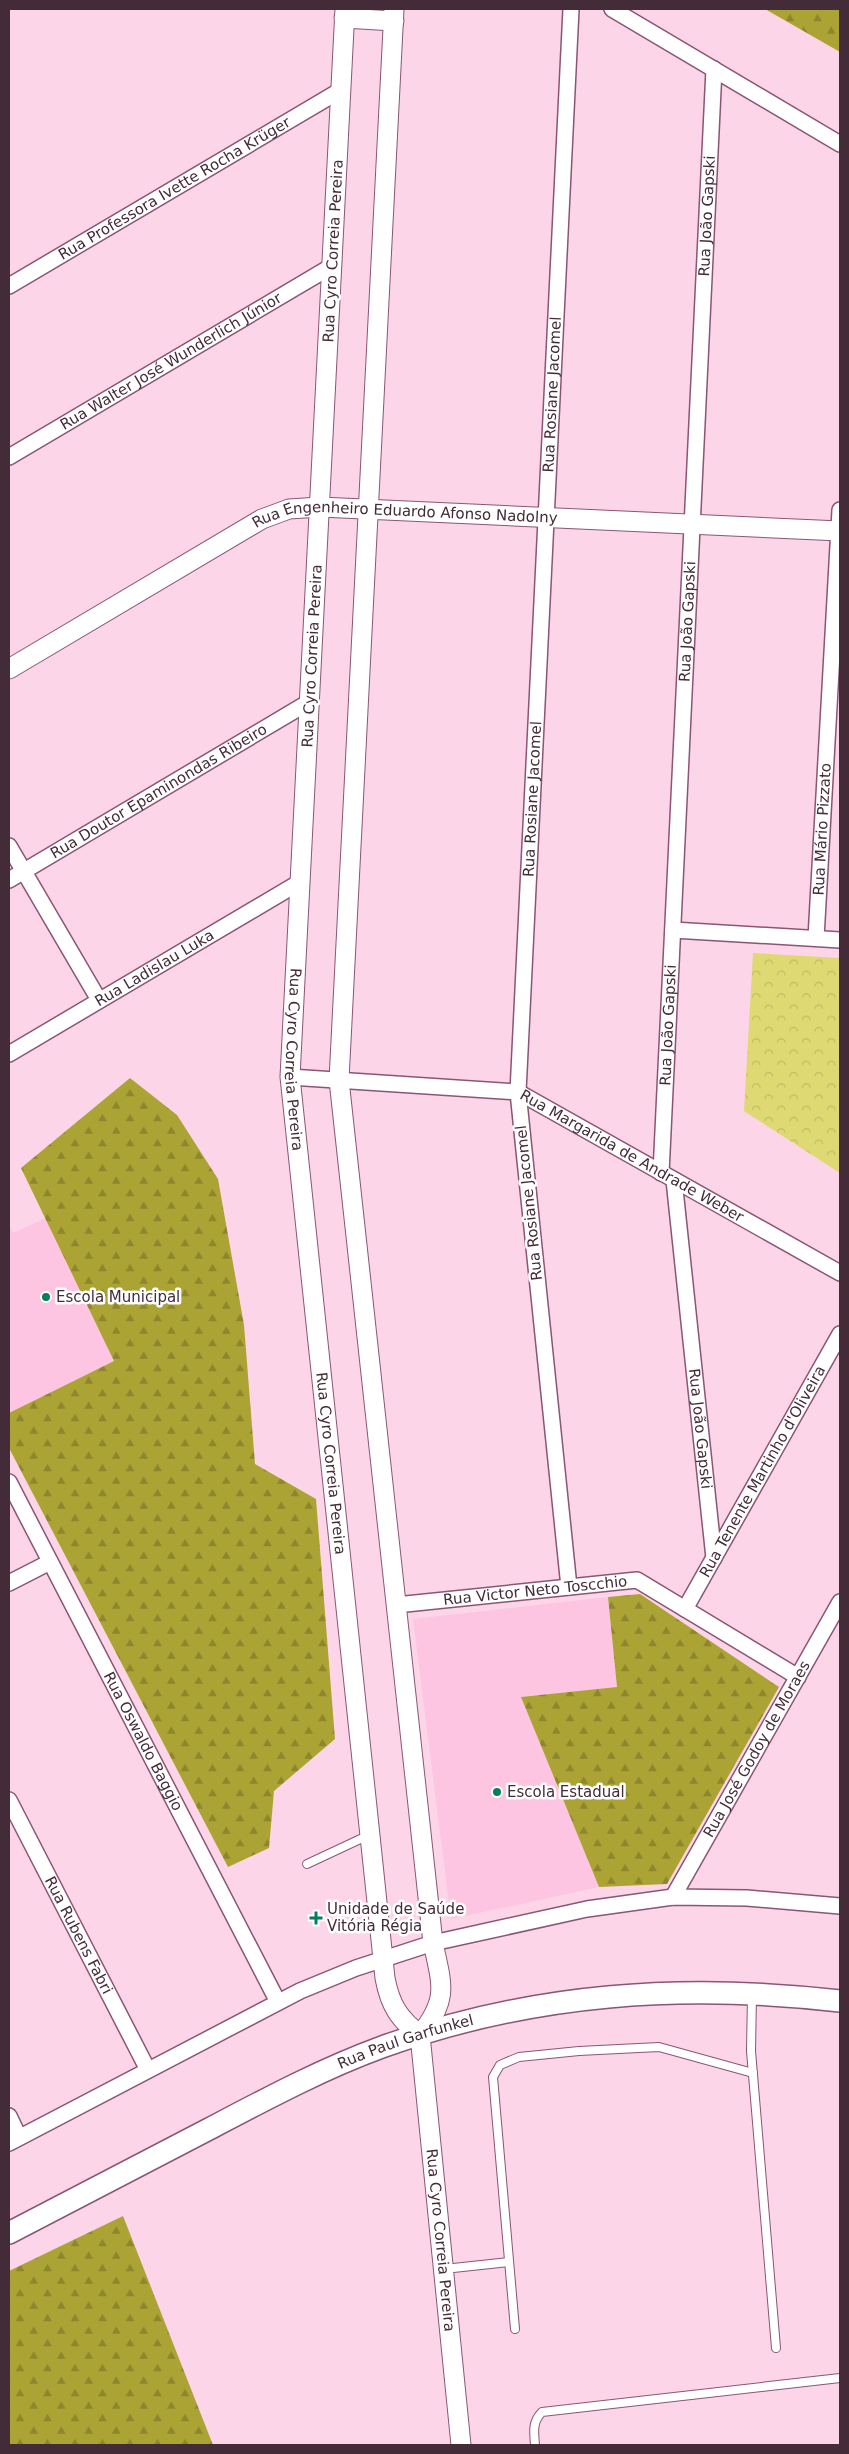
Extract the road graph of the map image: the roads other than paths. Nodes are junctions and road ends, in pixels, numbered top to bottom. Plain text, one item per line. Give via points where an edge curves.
1 (571, 9) edge
2 (612, 9) edge
3 (344, 14) edge
4 (394, 15) edge
5 (714, 69) junction
6 (341, 90) junction
7 (840, 144) edge
8 (332, 266) junction
9 (9, 286) edge
10 (9, 457) edge
11 (320, 507) junction
12 (368, 509) junction
13 (840, 510) edge
14 (546, 517) junction
15 (692, 524) junction
16 (840, 531) edge
17 (9, 669) edge
18 (309, 702) junction
19 (9, 846) edge
20 (24, 872) junction
21 (9, 880) edge
22 (300, 882) junction
23 (673, 930) junction
24 (816, 938) junction
25 (840, 940) edge
26 (100, 1000) junction
27 (9, 1054) edge
28 (290, 1076) junction
29 (339, 1080) junction
30 (518, 1092) junction
31 (668, 1176) junction
32 (840, 1273) edge
33 (840, 1334) edge
34 (9, 1482) edge
35 (714, 1558) junction
36 (50, 1562) junction
37 (9, 1583) edge
38 (569, 1587) junction
39 (840, 1602) edge
40 (396, 1605) junction
41 (685, 1609) junction
42 (798, 1677) junction
43 (9, 1800) edge
44 (370, 1834) junction
45 (307, 1864) dead end
46 (673, 1897) junction
47 (839, 1902) edge
48 (433, 1942) junction
49 (384, 1958) junction
50 (752, 1993) junction
51 (840, 2001) edge
52 (278, 2002) junction
53 (420, 2035) junction
54 (148, 2070) junction
55 (752, 2073) junction
56 (9, 2116) edge
57 (14, 2140) edge
58 (9, 2233) edge
59 (509, 2262) junction
60 (444, 2269) junction
61 (515, 2329) dead end
62 (776, 2348) dead end
63 (840, 2378) edge
64 (462, 2445) edge
65 (535, 2445) edge

1 - 14 street, Rua Rosiane Jacomel
2 - 5 street
3 - 4 street
3 - 6 street, Rua Cyro Correia Pereira
4 - 12 street
5 - 7 street
5 - 15 street, Rua João Gapski
6 - 8 street, Rua Cyro Correia Pereira
6 - 9 street, Rua Professora Ivette Rocha Krüger
8 - 10 street, Rua Walter José Wunderlich Júnior
8 - 11 street, Rua Cyro Correia Pereira
11 - 12 street, Rua Engenheiro Eduardo Afonso Nadolny
11 - 17 street, Rua Engenheiro Eduardo Afonso Nadolny via 289,509 262,519
11 - 18 street, Rua Cyro Correia Pereira
12 - 14 street, Rua Engenheiro Eduardo Afonso Nadolny
12 - 29 street
13 - 16 street, Rua Mário Pizzato
14 - 15 street, Rua Engenheiro Eduardo Afonso Nadolny
14 - 30 street, Rua Rosiane Jacomel
15 - 16 street, Rua Engenheiro Eduardo Afonso Nadolny
15 - 23 street, Rua João Gapski
16 - 24 street, Rua Mário Pizzato
18 - 20 street, Rua Doutor Epaminondas Ribeiro
18 - 22 street, Rua Cyro Correia Pereira
19 - 20 street
20 - 21 street, Rua Doutor Epaminondas Ribeiro
20 - 26 street
22 - 26 street, Rua Ladislau Luka
22 - 28 street, Rua Cyro Correia Pereira
23 - 24 street
23 - 31 street, Rua João Gapski
24 - 25 street
26 - 27 street, Rua Ladislau Luka
28 - 29 street, Rua Margarida de Andrade Weber
28 - 44 street, Rua Cyro Correia Pereira
29 - 30 street, Rua Margarida de Andrade Weber
29 - 40 street
30 - 31 street, Rua Margarida de Andrade Weber
30 - 38 street, Rua Rosiane Jacomel
31 - 32 street, Rua Margarida de Andrade Weber
31 - 35 street, Rua João Gapski
33 - 35 street, Rua Tenente Martinho d'Oliveira
34 - 36 street, Rua Oswaldo Baggio
35 - 41 street, Rua Tenente Martinho d'Oliveira
36 - 37 street
36 - 52 street, Rua Oswaldo Baggio
38 - 40 street, Rua Victor Neto Toscchio
38 - 41 street, Rua Victor Neto Toscchio via 637,1580
39 - 42 street, Rua José Godoy de Moraes
40 - 48 street
41 - 42 street, Rua Victor Neto Toscchio
42 - 46 street, Rua José Godoy de Moraes
43 - 54 street, Rua Rubens Fabri
44 - 45 lane
44 - 49 street, Rua Cyro Correia Pereira
46 - 47 street
46 - 48 street via 587,1909
48 - 49 street
48 - 53 street via 441,2002 434,2018
49 - 52 street via 329,1978
49 - 53 street, Rua Cyro Correia Pereira via 388,1996 395,2012
50 - 51 main road, Rua Paul Garfunkel
50 - 53 main road, Rua Paul Garfunkel via 667,1992 574,1999 518,2009
50 - 55 lane
52 - 54 street
53 - 58 main road, Rua Paul Garfunkel via 346,2061 303,2081
53 - 60 street, Rua Cyro Correia Pereira
54 - 57 street
55 - 59 lane via 659,2047 519,2057 500,2065 493,2076
55 - 62 lane
56 - 57 street
59 - 60 lane
59 - 61 lane
60 - 64 street, Rua Cyro Correia Pereira
63 - 65 lane via 542,2412 534,2425

